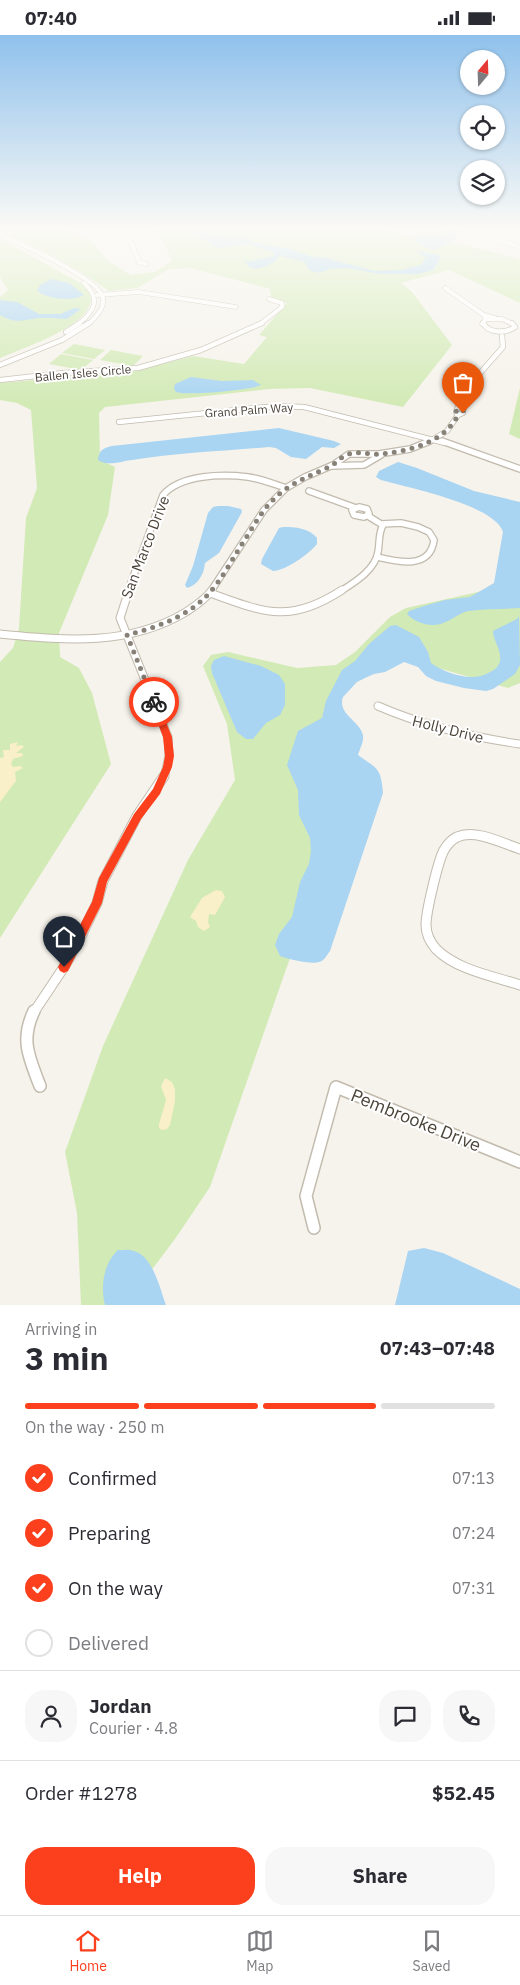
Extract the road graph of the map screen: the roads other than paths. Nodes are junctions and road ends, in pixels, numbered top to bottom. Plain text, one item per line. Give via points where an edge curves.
1 (89, 288) edge
2 (96, 288) edge
3 (445, 288) dead end
4 (102, 295) junction
5 (94, 296) junction
6 (269, 299) dead end
7 (236, 307) dead end
8 (485, 317) junction
9 (492, 330) junction
10 (508, 331) junction
11 (502, 336) junction
12 (0, 361) edge
13 (0, 365) edge
14 (0, 380) edge
15 (119, 422) dead end
16 (435, 439) junction
17 (388, 453) junction
18 (329, 467) junction
19 (520, 469) edge
20 (286, 488) junction
21 (309, 491) dead end
22 (356, 508) junction
23 (368, 515) junction
24 (383, 525) junction
25 (377, 557) junction
26 (210, 593) junction
27 (0, 634) edge
28 (127, 635) junction
29 (378, 706) dead end
30 (520, 744) edge
31 (520, 849) edge
32 (520, 985) edge
33 (40, 1086) dead end
34 (520, 1162) edge
35 (314, 1228) dead end

1 - 5 street
2 - 4 street
3 - 8 street
4 - 5 street
4 - 7 street via 138,292
4 - 13 street via 100,311 82,328
5 - 12 street via 92,311 73,327
6 - 14 street, Ballen Isles Circle via 282,303 282,307 264,323 201,350 138,368
8 - 9 street via 483,326
8 - 10 street via 514,324 514,328
9 - 10 street
9 - 11 street
10 - 11 street
11 - 16 street via 504,347 466,392 461,404 463,413
15 - 16 street, Grand Palm Way via 297,406
16 - 17 street
16 - 19 street, Grand Palm Way
17 - 18 street via 364,465
17 - 18 street via 349,454
18 - 20 street
20 - 26 street via 264,510
20 - 28 street, San Marco Drive via 258,479 230,476 181,482 167,489 120,612 121,624
21 - 22 street
22 - 23 street via 367,509
22 - 23 street via 352,511 354,515
23 - 24 street
24 - 25 street via 378,533
24 - 25 street via 408,524 428,531 434,540 431,554 426,558 401,562
25 - 26 street via 365,573 328,600 306,610 264,611
26 - 28 street via 172,620
27 - 28 street via 85,640
28 - 33 street, San Marco Drive via 168,737 167,767 156,792 137,817 102,881 97,903 78,942 29,1023 27,1051
29 - 30 street, Holly Drive via 441,730
31 - 32 street via 469,835 449,842 426,924 431,945 444,957
34 - 35 street, Pembrooke Drive via 336,1087 306,1196

